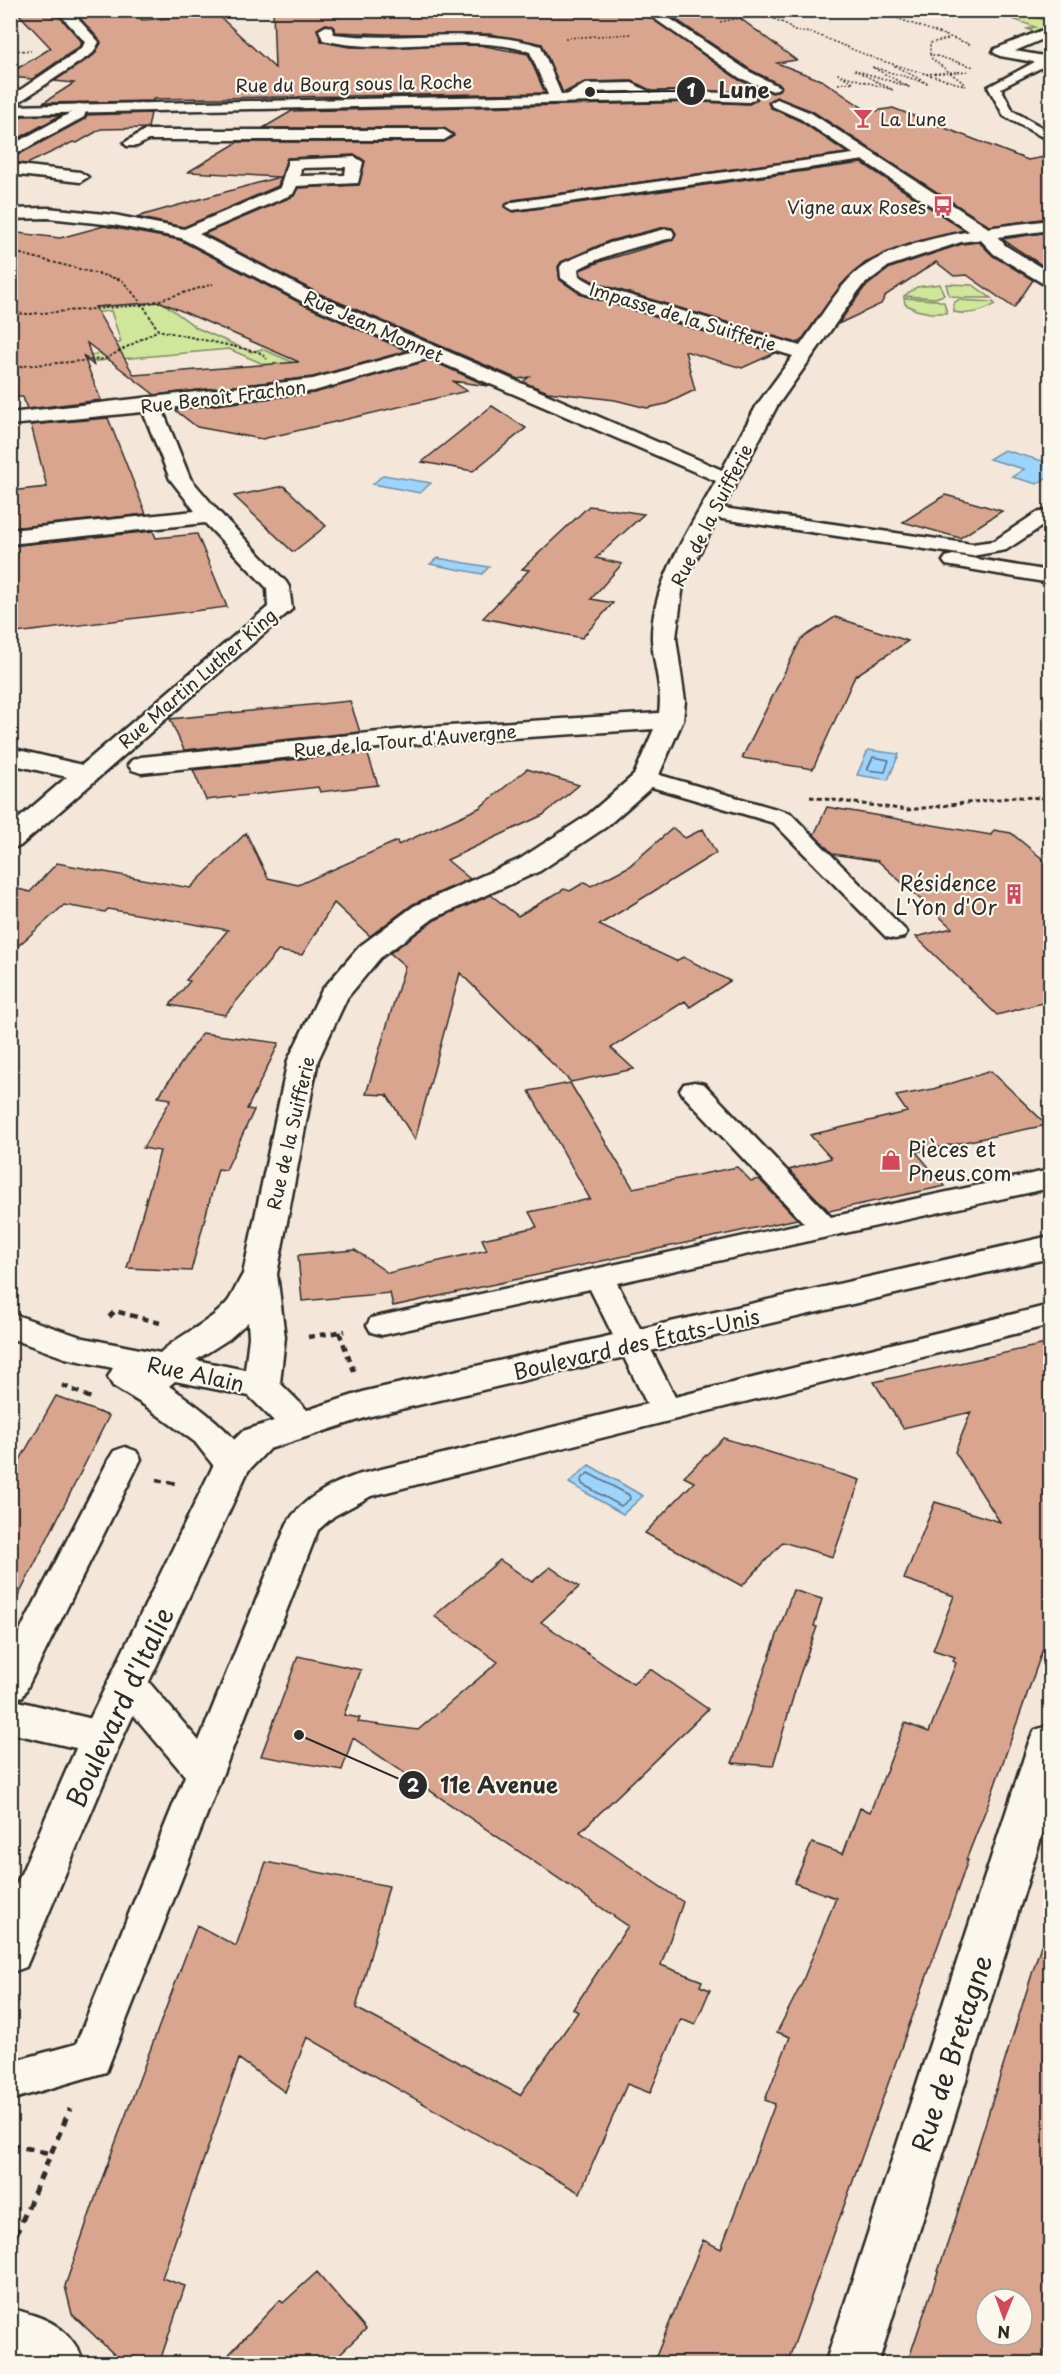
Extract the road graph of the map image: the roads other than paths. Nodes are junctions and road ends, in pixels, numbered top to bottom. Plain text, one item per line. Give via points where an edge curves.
1 (62, 10) edge
2 (648, 10) edge
3 (326, 30) dead end
4 (1050, 31) edge
5 (1048, 61) edge
6 (745, 75) junction
7 (773, 87) junction
8 (750, 93) junction
9 (790, 98) junction
10 (561, 99) junction
11 (10, 104) edge
12 (80, 108) junction
13 (10, 110) edge
14 (444, 135) dead end
15 (355, 137) junction
16 (1050, 137) edge
17 (132, 143) dead end
18 (10, 153) edge
19 (867, 156) junction
20 (10, 168) edge
21 (80, 177) dead end
22 (513, 206) dead end
23 (10, 214) edge
24 (1050, 225) edge
25 (984, 233) junction
26 (186, 234) junction
27 (666, 234) dead end
28 (1050, 280) edge
29 (431, 352) junction
30 (804, 353) junction
31 (150, 405) junction
32 (10, 419) edge
33 (730, 478) junction
34 (1050, 515) edge
35 (210, 516) junction
36 (705, 518) junction
37 (10, 537) edge
38 (1050, 577) edge
39 (670, 720) junction
40 (10, 756) edge
41 (141, 765) dead end
42 (86, 774) junction
43 (646, 778) junction
44 (10, 840) edge
45 (895, 932) dead end
46 (694, 1090) dead end
47 (1050, 1179) edge
48 (825, 1227) junction
49 (1050, 1247) edge
50 (260, 1274) junction
51 (599, 1277) junction
52 (1050, 1315) edge
53 (10, 1325) edge
54 (382, 1325) dead end
55 (633, 1344) junction
56 (156, 1378) junction
57 (261, 1386) junction
58 (666, 1410) junction
59 (299, 1424) junction
60 (125, 1459) dead end
61 (233, 1464) junction
62 (128, 1683) junction
63 (10, 1686) edge
64 (10, 1716) edge
65 (102, 1737) junction
66 (1050, 1742) edge
67 (205, 1773) junction
68 (10, 1953) edge
69 (10, 2081) edge
70 (10, 2334) edge
71 (59, 2364) edge
72 (851, 2364) edge

1 - 11 street via 92,42 88,50
2 - 6 street
3 - 10 street via 328,37 369,41 516,41 536,49
4 - 5 street via 1000,52
5 - 16 lane via 994,87 1008,113
6 - 7 street
6 - 8 street
7 - 8 street
7 - 9 street
8 - 9 street
8 - 10 street, Rue du Bourg sous la Roche
9 - 19 street via 806,116
10 - 12 street, Rue du Bourg sous la Roche
12 - 13 street, Rue du Bourg sous la Roche
12 - 18 street via 79,114
14 - 15 street
15 - 17 street via 145,135
15 - 26 street via 355,162 294,163 287,191
19 - 22 lane
19 - 25 street
20 - 21 street
23 - 26 street, Rue Jean Monnet via 48,213 114,220
24 - 25 street, Rue de la Suifferie
25 - 28 street via 1000,250
25 - 30 street, Rue de la Suifferie via 883,262 856,282
26 - 29 street, Rue Jean Monnet via 313,300
27 - 30 street, Impasse de la Suifferie via 624,243 579,261 569,267 570,278 589,289
29 - 31 street, Rue Benoît Frachon via 314,385
29 - 33 street, Rue Jean Monnet
30 - 33 street, Rue de la Suifferie via 767,405
31 - 32 street, Rue Benoît Frachon
31 - 35 street, Rue Martin Luther King via 180,479
33 - 36 street, Rue de la Suifferie
34 - 36 lane via 999,546 972,550
35 - 37 street
35 - 42 street, Rue Martin Luther King via 278,586 280,609
36 - 38 lane
36 - 39 street, Rue de la Suifferie via 672,584 664,638 673,702
39 - 41 street, Rue de la Tour d'Auvergne via 417,736
39 - 43 street, Rue de la Suifferie
40 - 42 street
42 - 44 street, Rue Martin Luther King
43 - 45 lane via 782,818
43 - 50 street, Rue de la Suifferie via 597,821 530,865 424,912 370,952 333,996 303,1060
46 - 48 lane
47 - 48 lane
48 - 51 lane
49 - 55 street, Boulevard des États-Unis
50 - 56 street, Rue de la Suifferie via 242,1307
50 - 57 street, Rue de la Suifferie via 267,1337
51 - 54 lane
51 - 55 lane
52 - 58 lane
53 - 56 street, Rue Alain
55 - 58 lane
55 - 59 street, Boulevard des États-Unis via 366,1404
56 - 57 street, Rue Alain
56 - 61 street, Rue Alain
57 - 59 street, Rue Alain
58 - 67 lane via 361,1486 322,1507 304,1524
59 - 61 street, Boulevard des États-Unis via 256,1440
60 - 63 lane
61 - 62 street, Boulevard d'Italie
62 - 65 street, Boulevard d'Italie
62 - 67 lane
64 - 65 street
65 - 68 street, Boulevard d'Italie
66 - 72 street, Rue de Bretagne
67 - 69 lane via 91,2059
70 - 71 street via 38,2342

